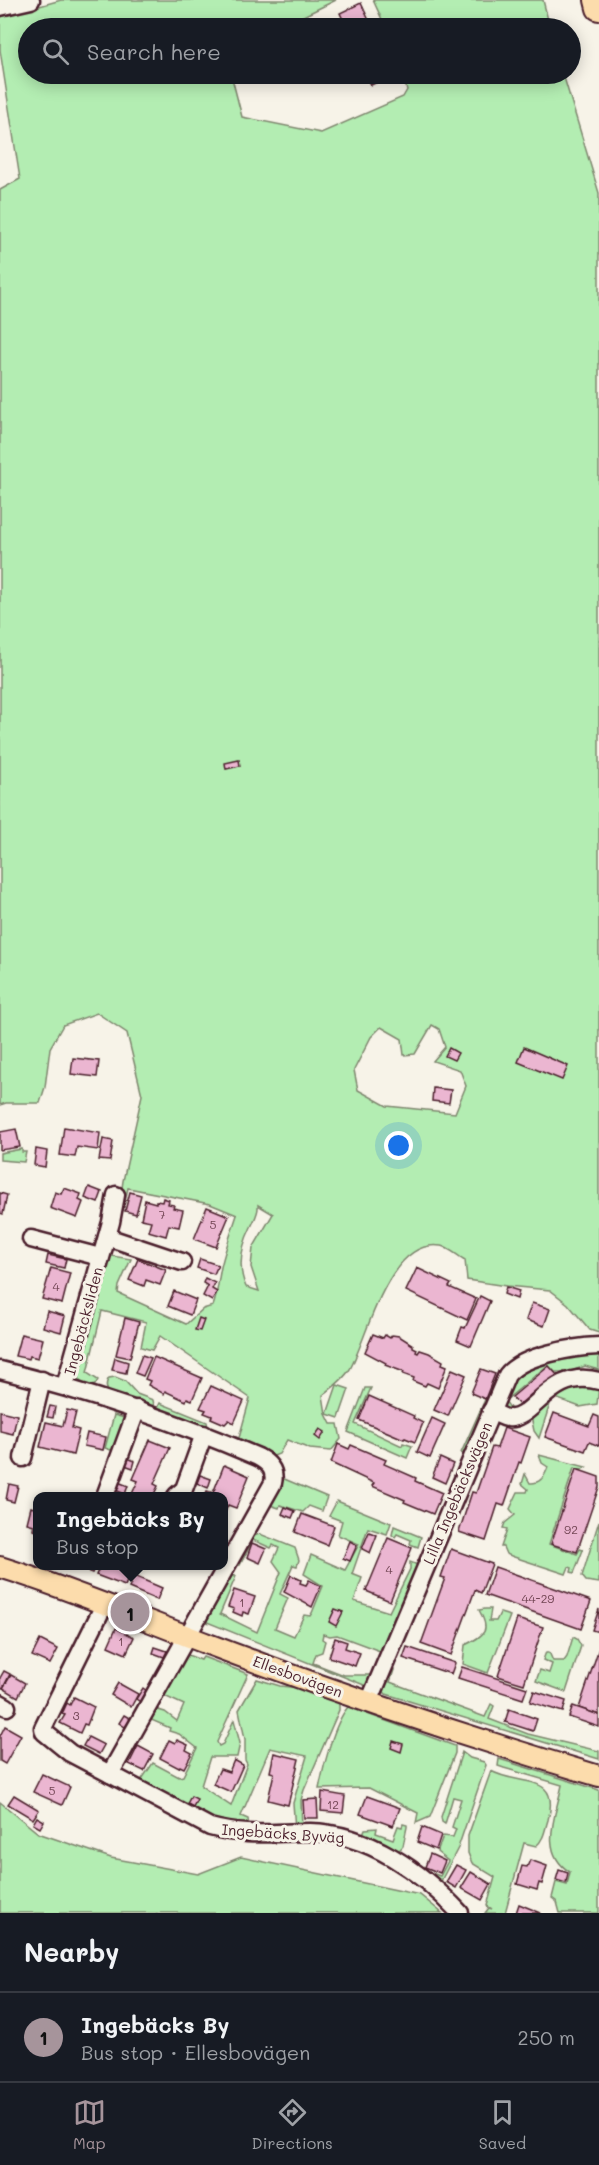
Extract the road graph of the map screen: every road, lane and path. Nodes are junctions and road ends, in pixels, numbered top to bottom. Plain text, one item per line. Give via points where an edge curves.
1 (31, 0) edge
2 (597, 0) edge
3 (0, 7) edge
4 (599, 8) edge
5 (116, 1195) dead end
6 (107, 1236) junction
7 (31, 1239) dead end
8 (100, 1257) junction
9 (182, 1262) dead end
10 (599, 1346) edge
11 (0, 1370) edge
12 (42, 1380) junction
13 (599, 1381) edge
14 (65, 1386) junction
15 (137, 1409) junction
16 (491, 1411) junction
17 (204, 1434) junction
18 (23, 1458) dead end
19 (107, 1492) edge
20 (181, 1492) edge
21 (228, 1564) edge
22 (0, 1567) edge
23 (225, 1570) edge
24 (105, 1603) junction
25 (187, 1635) junction
26 (369, 1702) junction
27 (110, 1774) junction
28 (599, 1776) edge
29 (460, 1913) edge

1 - 3 street
2 - 4 highway
5 - 6 street, Ingebäcksliden
6 - 8 street, Ingebäcksliden
6 - 9 street
7 - 8 street, Ingebäcksliden
8 - 14 street, Ingebäcksliden
10 - 16 street, Lilla Ingebäcksvägen via 550,1354 519,1365 507,1375
11 - 12 street
12 - 14 street
12 - 18 street
13 - 16 street via 583,1378 558,1385 514,1418
14 - 15 street
15 - 17 street
15 - 19 street
16 - 26 street, Lilla Ingebäcksvägen
17 - 20 street
17 - 21 street via 265,1461 273,1470 274,1477
22 - 24 main road, Ellesbovägen
23 - 25 street
24 - 25 main road, Ellesbovägen
24 - 27 street, Ingebäcks Byväg via 43,1728 70,1753
25 - 26 main road, Ellesbovägen
25 - 27 street
26 - 28 main road, Ellesbovägen
27 - 29 street, Ingebäcks Byväg via 224,1831 261,1835 311,1832 351,1838 415,1873

